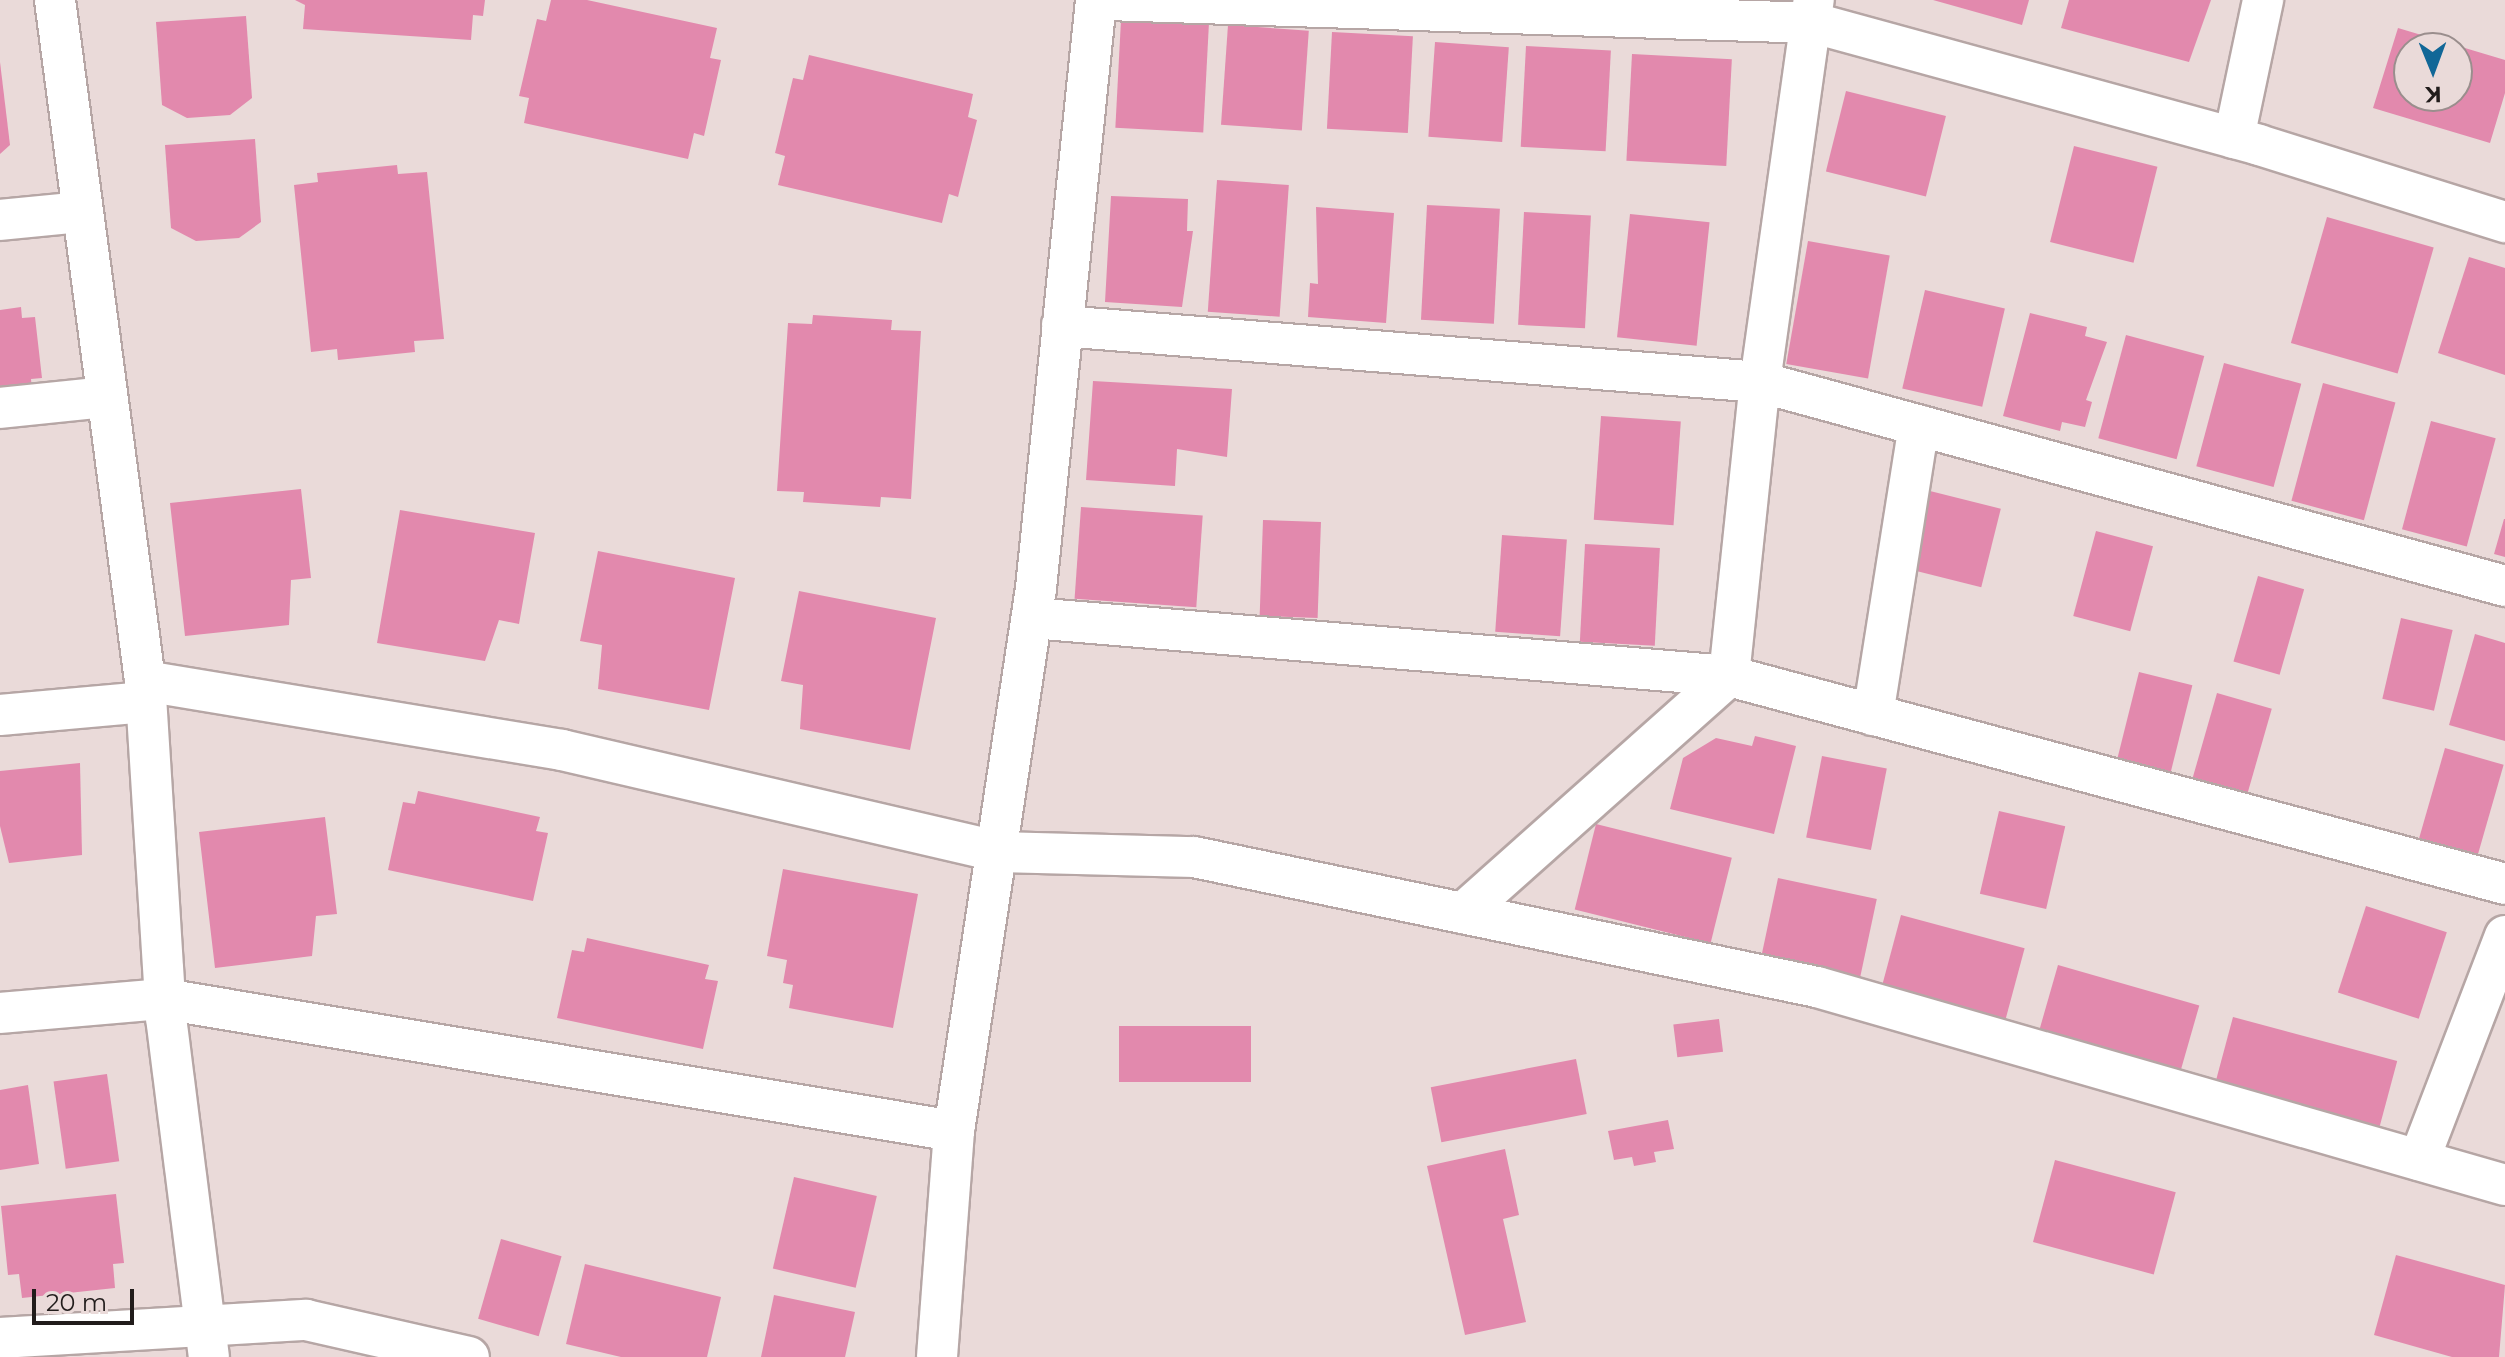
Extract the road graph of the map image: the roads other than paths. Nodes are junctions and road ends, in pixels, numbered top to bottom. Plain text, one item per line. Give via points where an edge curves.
1 (55, 0) edge
2 (1096, 0) edge
3 (1107, 0) edge
4 (2263, 0) edge
5 (1814, 11) edge
6 (2234, 138) junction
7 (81, 212) junction
8 (0, 220) edge
9 (2505, 222) edge
10 (1062, 326) junction
11 (1760, 382) junction
12 (106, 397) junction
13 (0, 408) edge
14 (1919, 426) junction
15 (2505, 586) edge
16 (1032, 618) junction
17 (1729, 676) junction
18 (145, 691) junction
19 (0, 715) edge
20 (1873, 715) junction
21 (999, 852) junction
22 (2505, 884) edge
23 (1463, 913) junction
24 (2505, 936) edge
25 (164, 999) junction
26 (0, 1013) edge
27 (954, 1131) junction
28 (2419, 1160) junction
29 (2505, 1185) edge
30 (0, 1338) edge
31 (208, 1340) edge
32 (469, 1357) edge
33 (937, 1357) edge

1 - 7 street
2 - 10 street
3 - 5 street
4 - 6 street
5 - 6 street
5 - 11 street
6 - 9 street
7 - 8 street
7 - 12 street
10 - 11 street
10 - 16 street
11 - 14 street
11 - 17 street
12 - 13 street
12 - 18 street
14 - 15 street
14 - 20 street
16 - 17 street
16 - 21 street
17 - 20 street
17 - 23 street
18 - 19 street
18 - 21 street via 562,750
18 - 25 street
20 - 22 street
21 - 23 street via 1194,857
21 - 27 street
23 - 28 street via 1817,987
24 - 28 street
25 - 26 street
25 - 27 street
25 - 31 street
27 - 33 street
28 - 29 street
30 - 31 street
31 - 32 street via 306,1320

